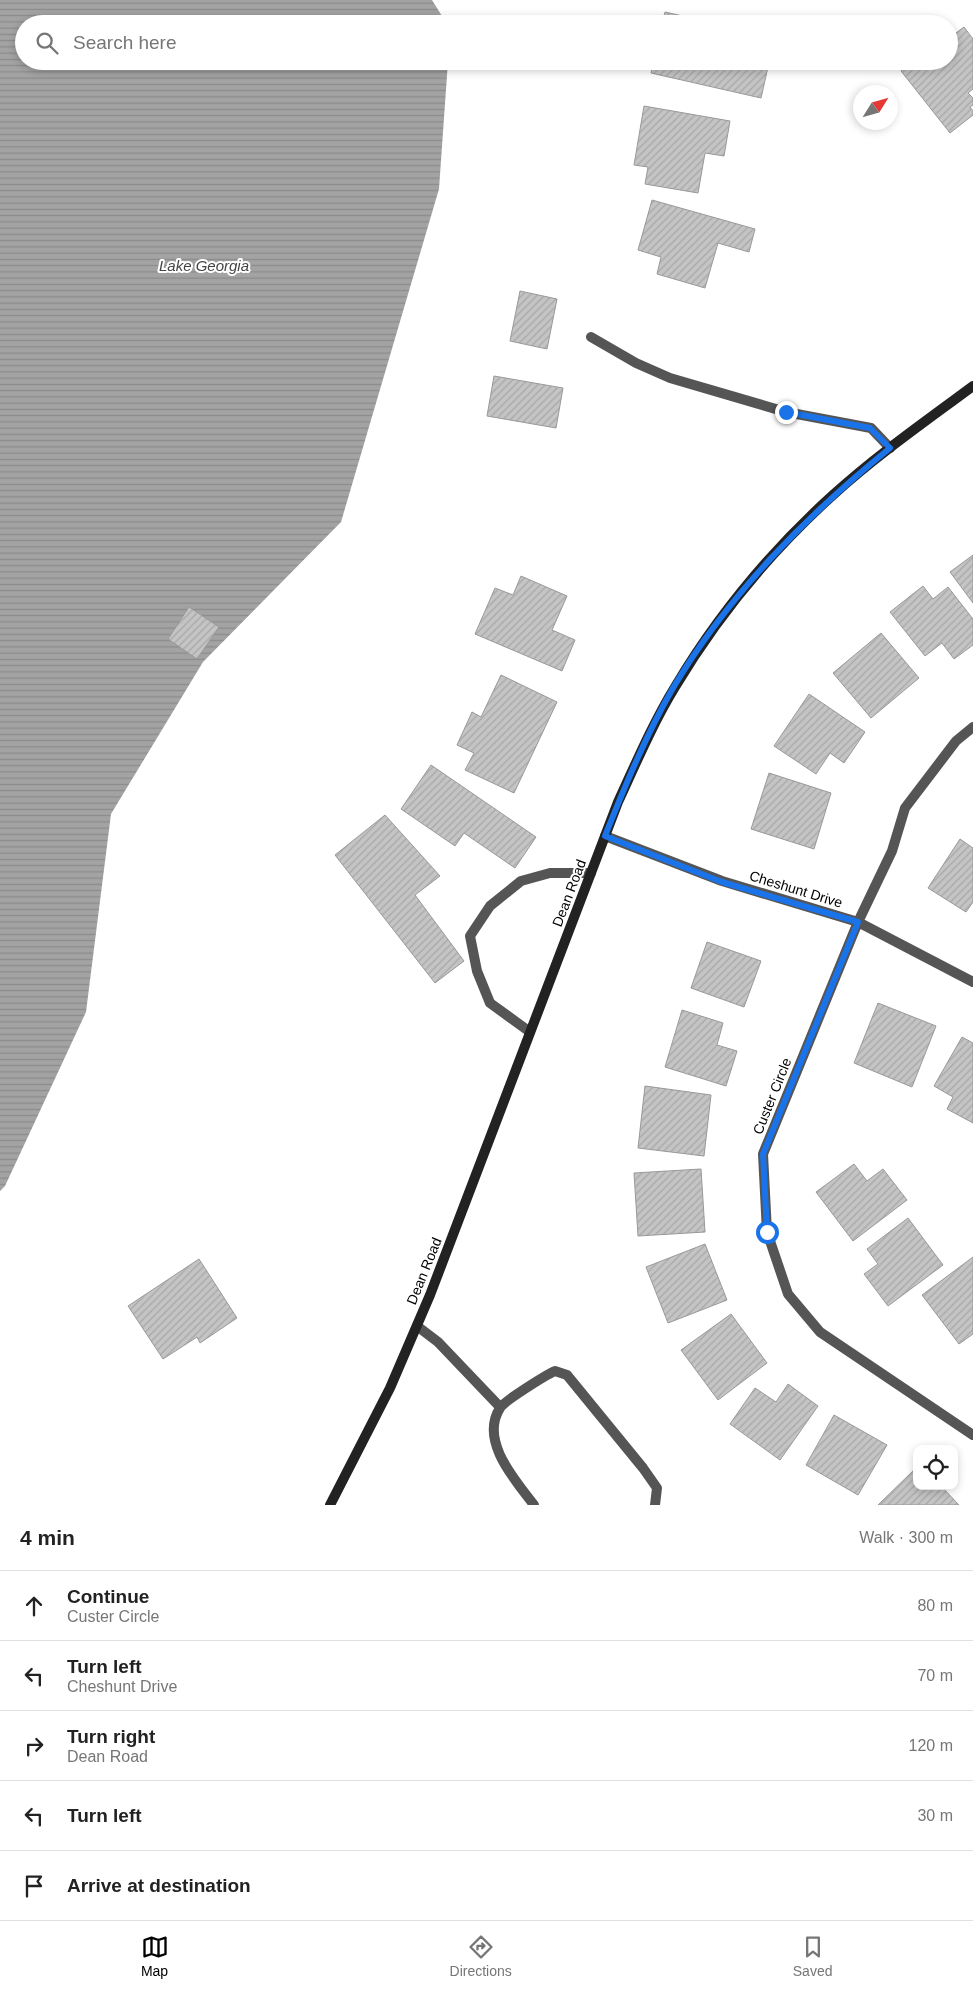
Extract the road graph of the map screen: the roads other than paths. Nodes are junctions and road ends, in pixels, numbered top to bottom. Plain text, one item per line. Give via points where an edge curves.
1 (591, 337) dead end
2 (973, 386) edge
3 (890, 448) junction
4 (973, 728) edge
5 (605, 836) junction
6 (591, 873) junction
7 (858, 922) junction
8 (973, 982) edge
9 (530, 1032) junction
10 (417, 1326) junction
11 (500, 1407) junction
12 (973, 1435) edge
13 (330, 1505) edge
14 (534, 1505) edge
15 (655, 1505) edge

1 - 3 street via 670,378 786,412 870,428
2 - 3 main road, Dean Road
3 - 5 main road, Dean Road via 834,494 785,542 752,578 703,642 659,716
4 - 7 street, Custer Circle via 956,741 905,808 892,851
5 - 6 main road, Dean Road
5 - 7 street, Cheshunt Drive via 722,882
6 - 9 main road, Dean Road
6 - 9 street via 550,873 521,881 490,906 470,936 477,971 490,1003
7 - 8 street, Cheshunt Drive
7 - 12 street, Custer Circle via 763,1154 767,1232 788,1294 820,1332
9 - 10 main road, Dean Road
10 - 11 street via 438,1342
10 - 13 main road, Dean Road via 380,1410
11 - 14 street via 494,1424 502,1463
11 - 15 street via 555,1371 567,1375 657,1488

